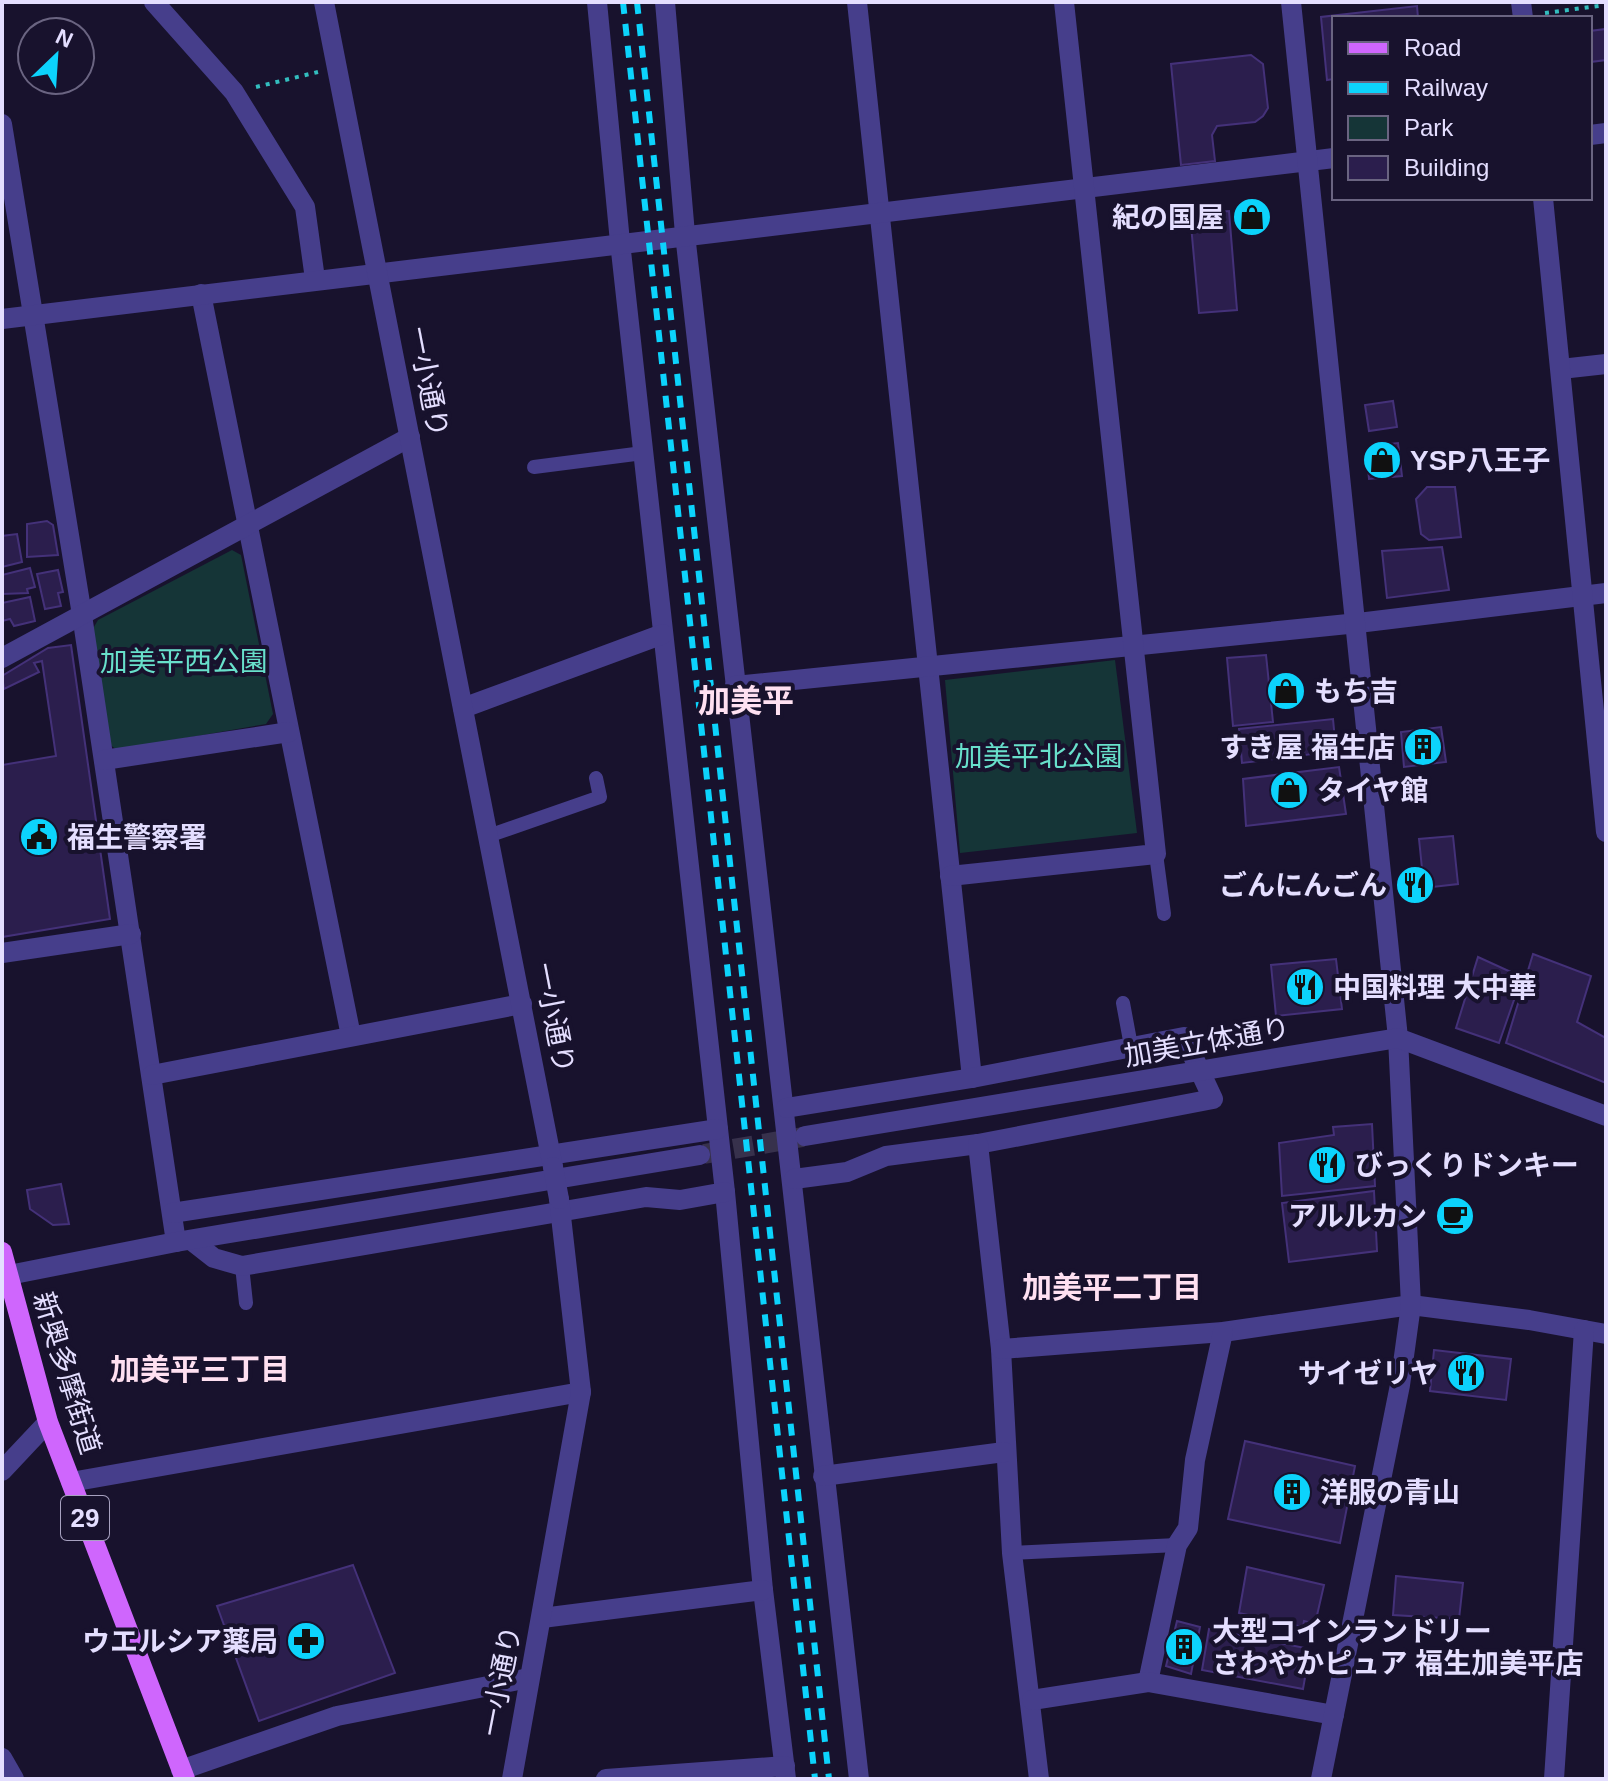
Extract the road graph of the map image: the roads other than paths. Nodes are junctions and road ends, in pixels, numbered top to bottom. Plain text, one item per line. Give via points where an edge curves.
1 (154, 2) edge
2 (324, 2) edge
3 (597, 2) edge
4 (665, 2) edge
5 (857, 2) edge
6 (1064, 2) edge
7 (1291, 2) edge
8 (1521, 2) edge
9 (1530, 16) edge
10 (2, 124) edge
11 (1332, 158) edge
12 (1306, 160) junction
13 (1084, 187) junction
14 (1543, 200) edge
15 (878, 211) junction
16 (685, 234) junction
17 (620, 242) junction
18 (377, 271) junction
19 (315, 279) junction
20 (201, 294) junction
21 (32, 315) junction
22 (2, 319) edge
23 (1606, 364) edge
24 (1561, 369) junction
25 (410, 437) junction
26 (643, 453) junction
27 (534, 467) dead end
28 (248, 525) junction
29 (1606, 593) edge
30 (1583, 595) junction
31 (82, 615) junction
32 (1358, 623) junction
33 (663, 634) junction
34 (1134, 645) junction
35 (2, 658) edge
36 (927, 666) junction
37 (735, 686) junction
38 (463, 708) junction
39 (289, 732) junction
40 (104, 760) junction
41 (596, 778) dead end
42 (1605, 802) edge
43 (1606, 832) edge
44 (491, 835) junction
45 (1156, 854) junction
46 (950, 876) junction
47 (1164, 914) dead end
48 (131, 934) junction
49 (2, 953) edge
50 (1123, 1003) dead end
51 (522, 1004) junction
52 (351, 1036) junction
53 (1398, 1038) junction
54 (1131, 1046) junction
55 (1201, 1071) junction
56 (152, 1075) junction
57 (972, 1078) junction
58 (786, 1108) junction
59 (1606, 1116) edge
60 (718, 1129) junction
61 (805, 1136) tunnel mouth
62 (978, 1144) junction
63 (700, 1155) tunnel mouth
64 (552, 1161) junction
65 (794, 1179) junction
66 (725, 1192) junction
67 (560, 1206) junction
68 (172, 1213) junction
69 (183, 1241) junction
70 (2, 1252) edge
71 (242, 1266) junction
72 (5, 1273) edge
73 (246, 1303) dead end
74 (1411, 1305) junction
75 (1584, 1330) junction
76 (1223, 1332) junction
77 (1606, 1334) edge
78 (1001, 1349) junction
79 (581, 1392) junction
80 (48, 1422) junction
81 (1004, 1452) junction
82 (2, 1471) edge
83 (823, 1476) junction
84 (71, 1482) junction
85 (1177, 1545) junction
86 (1012, 1553) junction
87 (763, 1590) junction
88 (542, 1618) junction
89 (529, 1678) junction
90 (1148, 1682) junction
91 (1032, 1700) junction
92 (1334, 1715) junction
93 (2, 1758) edge
94 (786, 1773) edge
95 (183, 1775) edge
96 (649, 1778) edge
97 (14, 1779) edge
98 (512, 1779) edge
99 (606, 1779) edge
100 (859, 1779) edge
101 (1039, 1779) edge
102 (1321, 1779) edge
103 (1554, 1779) edge

1 - 19 street via 234,92 305,207
2 - 18 street, 一小通り
3 - 17 street
4 - 16 street
5 - 15 street
6 - 13 street
7 - 12 street
8 - 9 street
10 - 21 street
11 - 12 street
12 - 13 street
12 - 32 street
13 - 15 street
13 - 34 street
14 - 24 street
15 - 16 street
15 - 36 street
16 - 17 street
16 - 37 street
17 - 18 street
17 - 26 street
18 - 19 street
18 - 25 street, 一小通り
19 - 20 street
20 - 21 street
20 - 28 street
21 - 22 street
21 - 31 street
23 - 24 street
24 - 30 street
25 - 28 street
25 - 38 street, 一小通り
26 - 27 lane
26 - 33 street
28 - 31 street
28 - 39 street
29 - 30 street
30 - 32 street
30 - 42 street
31 - 35 street
31 - 40 street
32 - 34 street
32 - 53 street
33 - 38 street
33 - 60 street
34 - 36 street
34 - 45 street
36 - 37 street
36 - 46 street
37 - 58 street
38 - 44 street, 一小通り
39 - 40 street
39 - 52 street
40 - 48 street
41 - 44 lane via 600,797
42 - 43 street
44 - 51 street, 一小通り
45 - 46 street
45 - 47 lane
46 - 57 street
48 - 49 street
48 - 56 street
50 - 54 lane
51 - 52 street
51 - 64 street, 一小通り
52 - 56 street
53 - 55 street, 加美立体通り
53 - 59 street
53 - 74 street
54 - 55 street via 1184,1037
54 - 57 street
55 - 61 street, 加美立体通り
55 - 62 street via 1213,1099
56 - 68 street
57 - 58 street
58 - 65 street
60 - 64 street
60 - 66 street
62 - 65 street via 886,1156 847,1172
62 - 78 street
63 - 69 street
64 - 67 street, 一小通り, bridge
64 - 68 street via 439,1170
65 - 83 street
66 - 67 street via 680,1200 646,1197
66 - 87 street
67 - 71 street
67 - 79 street, 一小通り
68 - 69 street
69 - 71 street
69 - 72 street
70 - 72 main road, 新奥多摩街道 / 29
71 - 73 lane
72 - 80 main road, 新奥多摩街道 / 29
74 - 75 street
74 - 76 street
74 - 92 street
75 - 77 street
75 - 103 street
76 - 78 street
76 - 85 street via 1195,1460 1188,1528
78 - 81 street
79 - 84 street
79 - 88 street, 一小通り
80 - 82 street
80 - 84 main road, 新奥多摩街道 / 29
81 - 83 street
81 - 86 street
83 - 100 street
84 - 95 main road, 新奥多摩街道 / 29
85 - 86 lane
85 - 90 street
86 - 91 street
87 - 88 street
87 - 94 street
88 - 89 street, 一小通り
89 - 95 street via 337,1716
89 - 98 street, 一小通り
90 - 91 street
90 - 92 street
91 - 101 street
92 - 102 street
93 - 97 street
94 - 96 street
96 - 99 street

